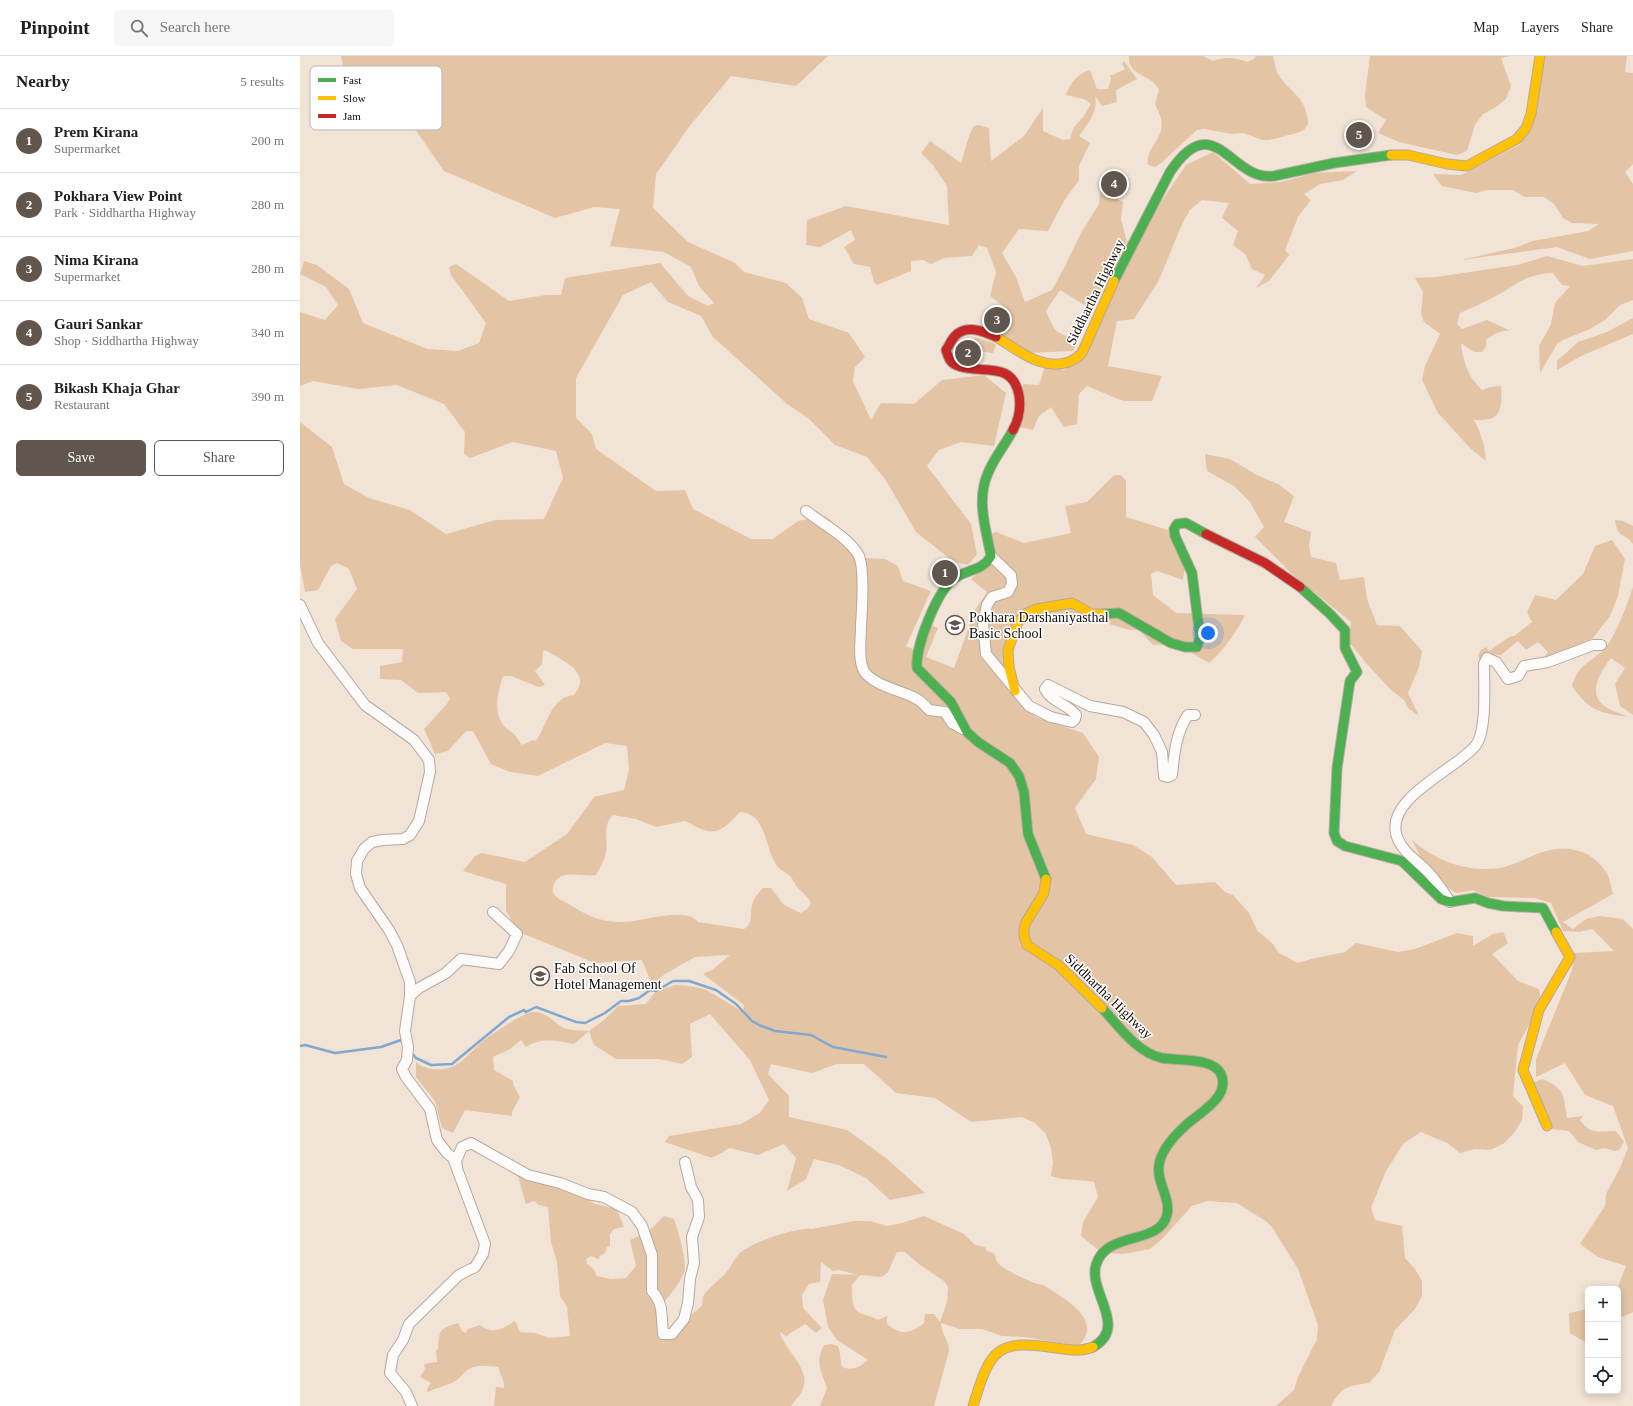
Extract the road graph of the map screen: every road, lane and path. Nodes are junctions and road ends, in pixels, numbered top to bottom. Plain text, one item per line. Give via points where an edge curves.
1 (1540, 56) edge
2 (806, 511) dead end
3 (991, 556) junction
4 (300, 605) edge
5 (1601, 645) dead end
6 (1015, 691) junction
7 (1195, 715) dead end
8 (967, 731) junction
9 (1450, 902) junction
10 (493, 912) dead end
11 (410, 996) junction
12 (1547, 1126) dead end
13 (685, 1162) dead end
14 (458, 1171) junction
15 (412, 1406) edge
16 (973, 1406) edge

1 - 3 main road, Siddhartha Highway via 1531,114 1522,135 1467,166 1416,156 1387,154 1265,177 1250,171 1217,146 1204,144 1188,151 1174,165 1161,188 1120,267 1084,350 1069,363 1036,361 997,337 980,330 967,329 955,335 946,350 949,359 963,367 996,369 1010,377 1015,383 1021,402 1016,423 990,468 983,487 982,511
2 - 8 street via 842,538 858,554 862,597 860,657 863,670 887,687 915,698 929,710 945,712 952,723
3 - 6 street via 1011,575 1012,584 1008,592 992,597 987,605 982,624 983,642 986,654
3 - 8 main road, Siddhartha Highway via 986,565 961,574 950,583 939,599 916,654 917,668 955,707
4 - 11 street via 318,644 365,705 414,740 429,760 430,772 419,821 410,834 402,839 372,842 364,848 357,862 356,874 360,888 397,946 410,982
5 - 9 street via 1593,645 1548,662 1524,666 1518,676 1508,679 1496,662 1487,658 1484,664 1483,721 1476,744 1462,758 1428,781 1405,804 1396,821 1397,837 1410,857 1429,872
6 - 7 street via 1028,706 1051,717 1067,721 1072,722 1076,715 1072,709 1047,694 1045,688 1048,685 1090,706 1123,712 1144,722 1162,752 1164,776 1168,777 1172,775 1180,729 1188,715
6 - 9 main road via 1008,650 1018,622 1036,609 1072,603 1092,614 1119,613 1171,643 1197,647 1200,637 1192,573 1174,529 1177,524 1186,523 1239,548 1281,572 1330,612 1345,630 1343,642 1346,653 1357,672 1350,681 1337,768 1334,833 1337,841 1345,846 1402,861 1441,899
8 - 16 main road, Siddhartha Highway via 979,743 1012,766 1022,786 1028,834 1044,872 1046,885 1040,902 1024,926 1024,939 1027,944 1059,966 1148,1052 1162,1058 1209,1064 1219,1072 1222,1082 1222,1088 1216,1098 1169,1143 1158,1165 1158,1175 1167,1203 1166,1218 1162,1224 1147,1234 1113,1244 1097,1260 1095,1269 1098,1290 1110,1324 1106,1337 1094,1347 1080,1351 1025,1344 1001,1349 988,1362
9 - 12 main road via 1475,898 1503,906 1543,908 1570,957 1539,1010 1523,1070
10 - 11 street via 517,934 499,964 461,958 446,973
11 - 14 street via 405,1031 407,1060 402,1069 430,1109 437,1140 453,1158
13 - 14 street via 698,1200 699,1217 692,1237 694,1263 686,1314 681,1324 668,1335 663,1334 661,1306 652,1290 652,1255 642,1226 632,1212 604,1197 528,1176 471,1143 461,1149 456,1162
14 - 15 street via 485,1244 483,1254 475,1267 459,1275 409,1324 403,1340 393,1355 390,1373 406,1392

